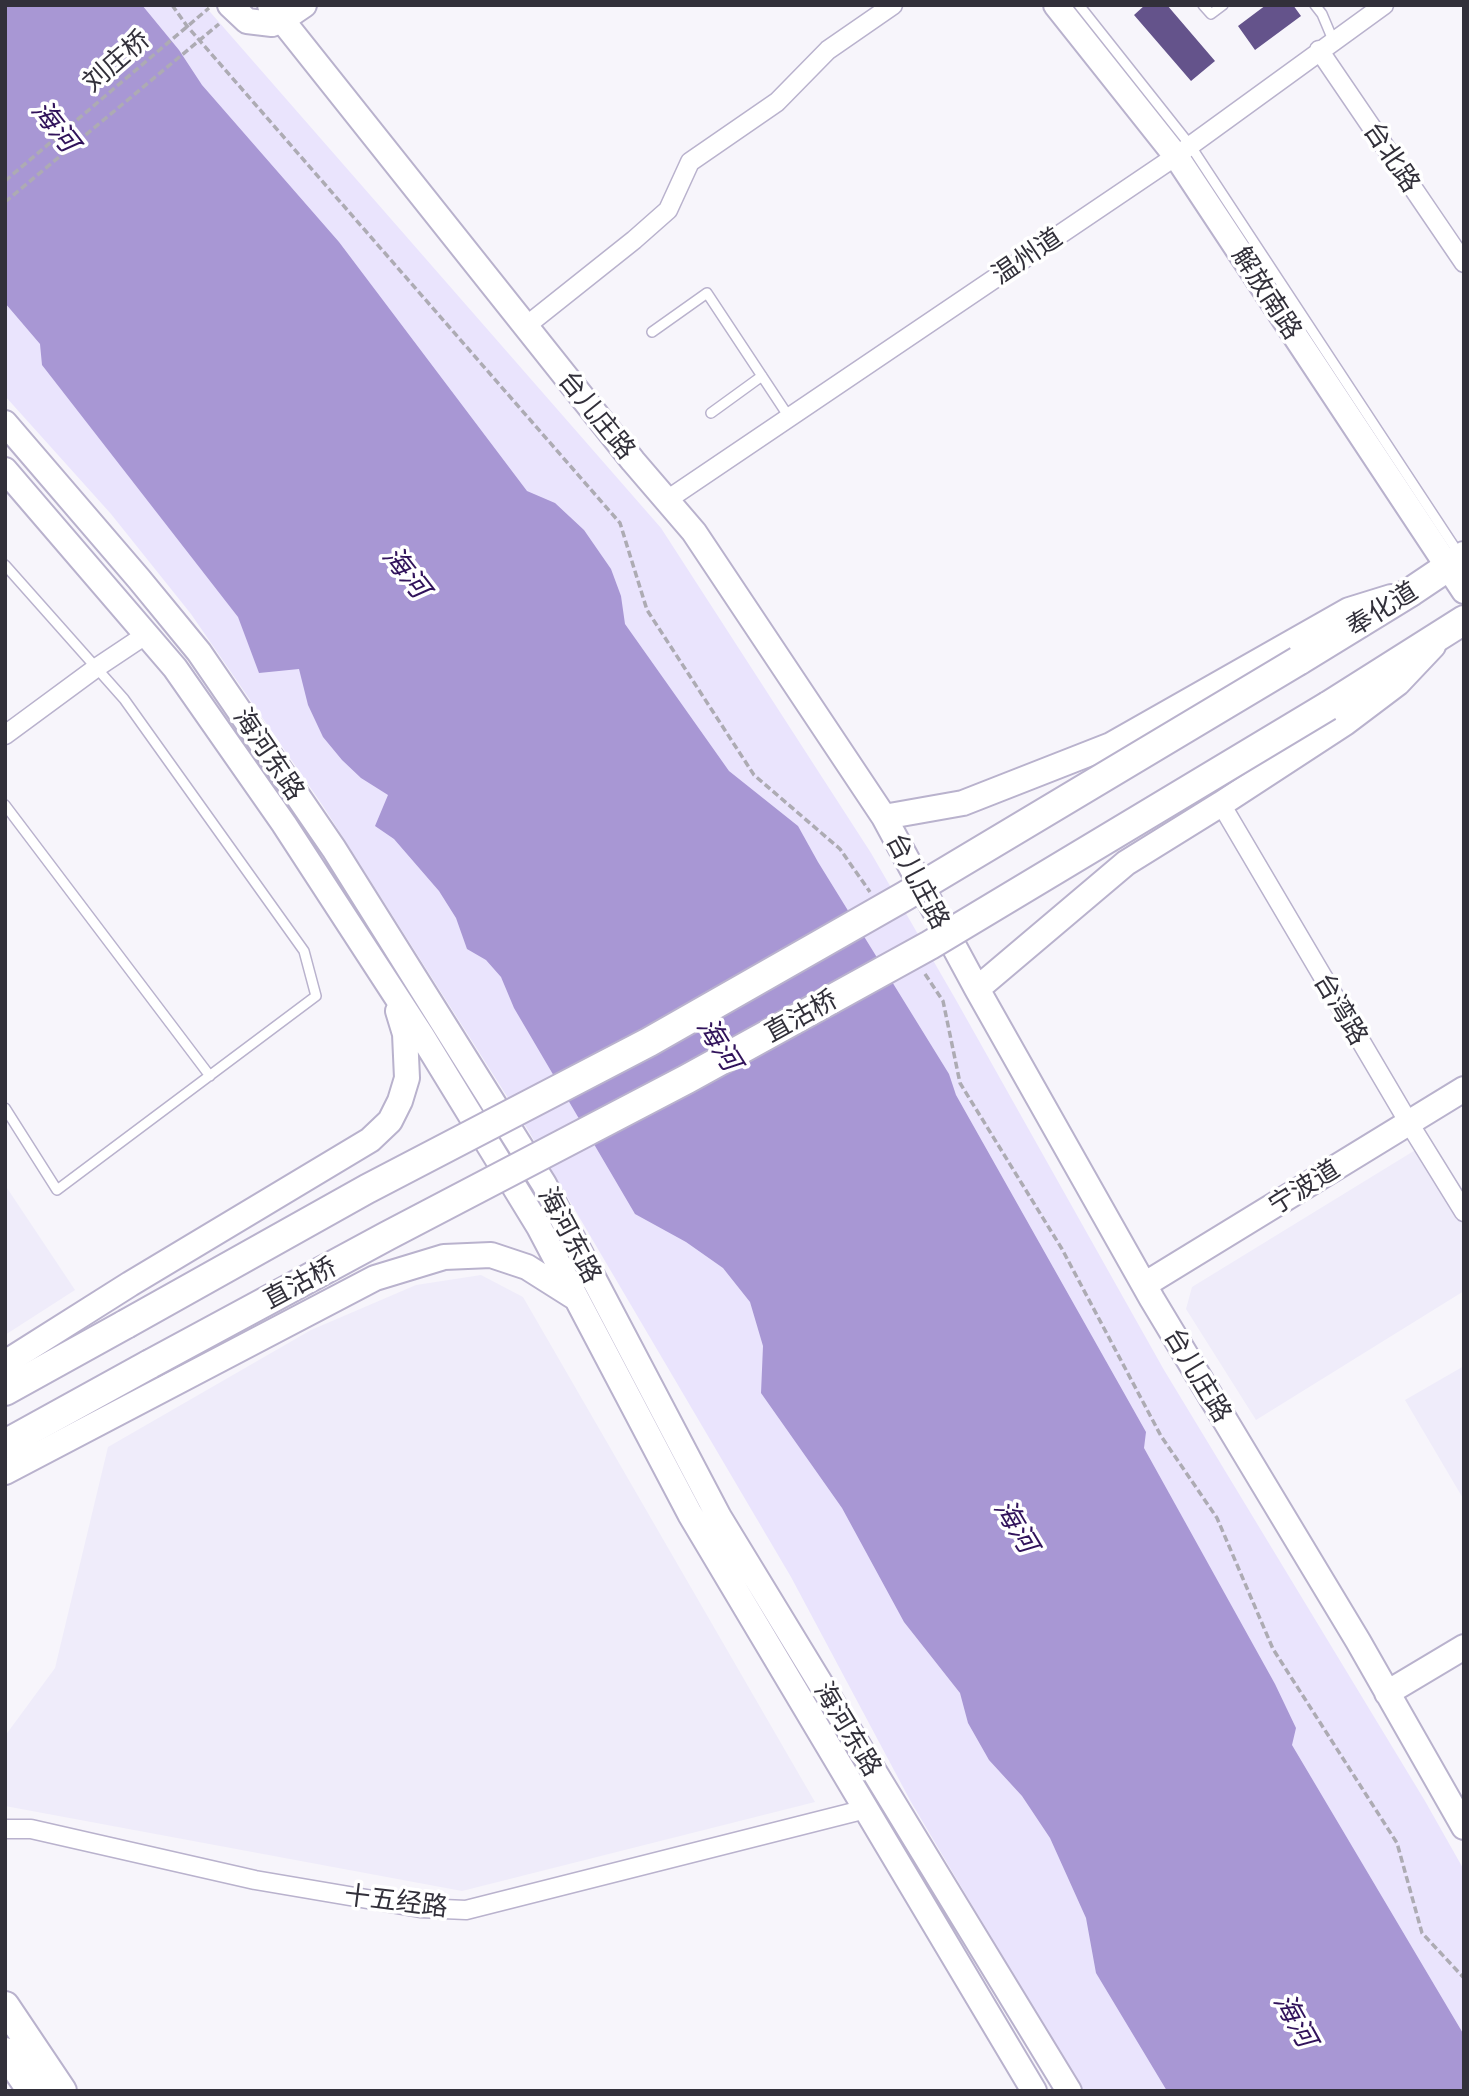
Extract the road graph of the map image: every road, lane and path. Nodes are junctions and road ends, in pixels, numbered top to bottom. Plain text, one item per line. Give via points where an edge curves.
1 (304, 5) edge
2 (893, 5) edge
3 (1056, 5) edge
4 (1079, 5) edge
5 (1203, 5) edge
6 (1223, 5) edge
7 (1315, 5) edge
8 (1384, 5) edge
9 (226, 7) edge
10 (276, 13) edge
11 (1326, 45) junction
12 (1183, 150) junction
13 (5, 181) edge
14 (5, 202) edge
15 (1464, 263) edge
16 (526, 326) junction
17 (652, 332) dead end
18 (762, 376) junction
19 (711, 413) dead end
20 (789, 416) junction
21 (5, 423) edge
22 (5, 470) edge
23 (667, 500) junction
24 (1459, 561) edge
25 (5, 565) edge
26 (1412, 591) junction
27 (1464, 591) edge
28 (1454, 627) edge
29 (147, 634) junction
30 (1298, 661) joint
31 (96, 668) junction
32 (1328, 706) joint
33 (5, 735) edge
34 (1221, 804) junction
35 (5, 805) edge
36 (884, 817) junction
37 (388, 984) junction
38 (976, 989) junction
39 (210, 1076) junction
40 (1464, 1088) edge
41 (5, 1108) edge
42 (1409, 1122) junction
43 (1464, 1212) edge
44 (1144, 1285) junction
45 (577, 1299) junction
46 (5, 1363) edge
47 (5, 1391) edge
48 (5, 1444) edge
49 (5, 1472) edge
50 (1464, 1647) edge
51 (1387, 1693) junction
52 (866, 1809) junction
53 (1464, 1826) edge
54 (5, 1829) edge
55 (5, 2006) edge
56 (5, 2052) edge
57 (32, 2091) edge
58 (62, 2091) edge
59 (1034, 2091) edge
60 (1069, 2091) edge

1 - 10 main road
2 - 16 street via 828,50 777,102 690,162 668,210
3 - 12 main road, 解放南路
4 - 12 lane, 解放南路
5 - 6 lane via 1211,14
7 - 11 lane via 1322,14
8 - 11 street, 温州道
9 - 10 main road via 257,23 272,24
9 - 13 path, 刘庄桥 via 187,26
9 - 14 path via 199,38
10 - 16 main road, 台儿庄路
11 - 12 street, 温州道
11 - 15 street, 台北路
12 - 20 street, 温州道
12 - 24 main road, 解放南路
16 - 23 main road, 台儿庄路
17 - 18 lane via 707,293
18 - 19 lane
18 - 20 lane
20 - 23 street, 温州道
21 - 60 main road, 海河东路 via 199,652 334,849 544,1184 719,1517
22 - 29 main road, 海河东路
23 - 36 main road, 台儿庄路 via 694,532
24 - 26 main road, 奉化道
24 - 27 main road, 解放南路
25 - 31 lane
26 - 30 main road, 奉化道
26 - 36 main road via 1349,610 1111,745 963,803
28 - 32 main road, 奉化道
28 - 34 main road via 1398,683
29 - 31 street
29 - 37 main road, 海河东路 via 285,824
30 - 47 main road, 直沽桥, bridge via 905,896 649,1042 367,1189
31 - 33 street
31 - 39 lane via 124,699 304,951 316,996
32 - 48 main road, 直沽桥, bridge via 918,951
34 - 38 main road via 1126,863
34 - 42 street, 台湾路
35 - 39 lane
36 - 38 main road, 台儿庄路
37 - 45 main road, 海河东路 via 539,1227
37 - 46 main road via 405,1034 407,1056 407,1078 390,1121 343,1158
38 - 44 main road, 台儿庄路
39 - 41 lane via 57,1190
40 - 42 main road, 宁波道
42 - 43 street, 台湾路
42 - 44 main road, 宁波道
44 - 51 main road, 台儿庄路
45 - 49 main road via 527,1267 491,1255 444,1257 375,1278
45 - 52 main road, 海河东路 via 690,1514
50 - 51 main road
51 - 53 main road, 台儿庄路
52 - 54 street, 十五经路 via 466,1910 420,1908 256,1880 31,1829
52 - 59 main road, 海河东路
55 - 58 main road
56 - 57 main road

